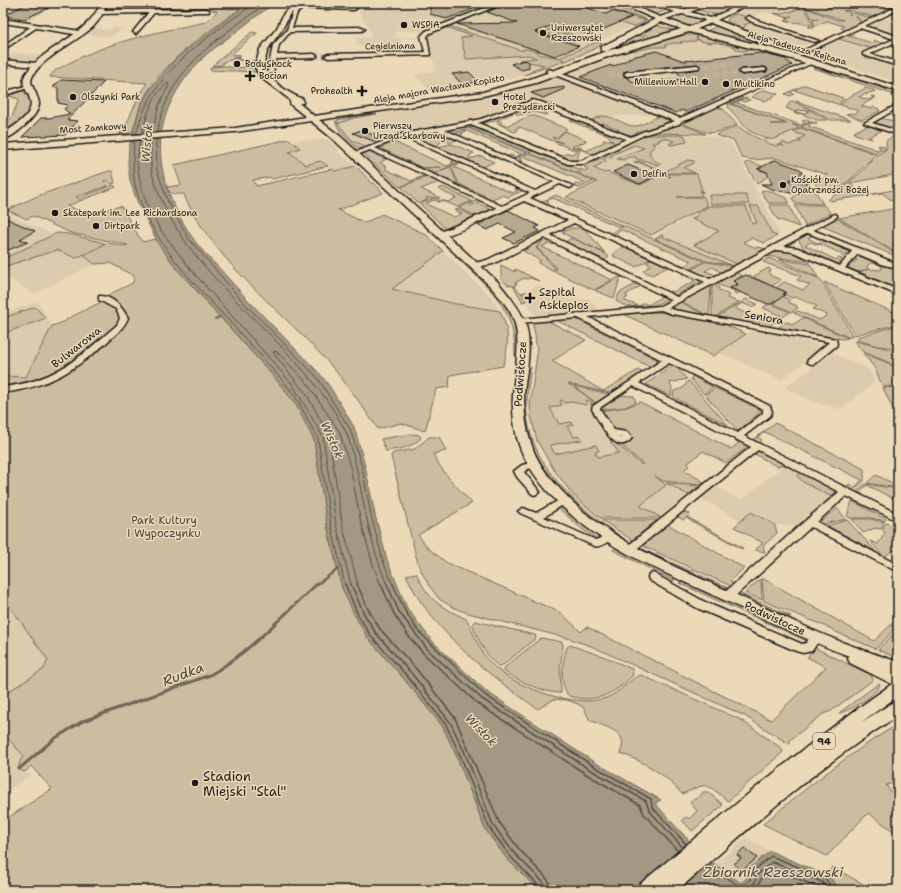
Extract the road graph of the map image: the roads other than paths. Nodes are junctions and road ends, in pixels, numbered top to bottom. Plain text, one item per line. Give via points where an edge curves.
1 (104, 3) edge
2 (500, 3) edge
3 (620, 3) edge
4 (650, 3) edge
5 (711, 3) edge
6 (749, 3) edge
7 (782, 3) edge
8 (792, 3) edge
9 (302, 4) edge
10 (354, 8) dead end
11 (898, 8) edge
12 (207, 11) dead end
13 (682, 11) junction
14 (101, 12) junction
15 (152, 12) junction
16 (749, 18) dead end
17 (660, 20) junction
18 (3, 21) edge
19 (712, 21) junction
20 (36, 26) junction
21 (859, 26) junction
22 (362, 29) dead end
23 (690, 29) junction
24 (289, 30) junction
25 (136, 32) dead end
26 (80, 33) junction
27 (630, 36) junction
28 (754, 37) junction
29 (898, 38) edge
30 (816, 41) dead end
31 (644, 42) junction
32 (737, 42) junction
33 (3, 48) edge
34 (799, 54) junction
35 (314, 56) tunnel mouth
36 (328, 56) tunnel mouth
37 (274, 57) junction
38 (3, 62) edge
39 (812, 62) junction
40 (898, 64) edge
41 (37, 65) junction
42 (697, 67) tunnel mouth
43 (764, 70) dead end
44 (552, 72) junction
45 (742, 72) tunnel mouth
46 (627, 74) tunnel mouth
47 (263, 75) junction
48 (28, 87) junction
49 (896, 87) edge
50 (481, 92) junction
51 (3, 94) edge
52 (898, 106) edge
53 (340, 115) junction
54 (315, 116) junction
55 (680, 120) junction
56 (472, 123) junction
57 (328, 124) junction
58 (438, 129) junction
59 (185, 133) joint
60 (898, 133) edge
61 (6, 135) edge
62 (404, 135) junction
63 (337, 138) junction
64 (631, 139) junction
65 (30, 143) junction
66 (43, 143) junction
67 (3, 147) edge
68 (370, 148) junction
69 (354, 154) junction
70 (559, 182) junction
71 (570, 186) dead end
72 (534, 193) junction
73 (524, 198) junction
74 (502, 208) junction
75 (835, 216) dead end
76 (572, 220) junction
77 (806, 230) junction
78 (441, 235) junction
79 (544, 235) junction
80 (775, 248) junction
81 (856, 251) junction
82 (474, 266) junction
83 (898, 266) edge
84 (841, 269) junction
85 (710, 282) junction
86 (898, 293) edge
87 (102, 298) dead end
88 (678, 300) junction
89 (662, 308) junction
90 (579, 315) junction
91 (519, 321) junction
92 (669, 359) junction
93 (811, 362) dead end
94 (633, 383) junction
95 (3, 390) edge
96 (611, 432) dead end
97 (739, 436) junction
98 (757, 446) junction
99 (535, 465) junction
100 (846, 491) junction
101 (535, 492) dead end
102 (563, 501) junction
103 (523, 511) dead end
104 (536, 517) junction
105 (898, 518) edge
106 (809, 522) junction
107 (608, 537) junction
108 (629, 550) junction
109 (898, 569) edge
110 (682, 576) junction
111 (653, 577) dead end
112 (672, 588) junction
113 (728, 596) junction
114 (819, 639) junction
115 (898, 668) edge
116 (898, 681) edge
117 (898, 688) edge
118 (898, 708) edge
119 (706, 848) junction
120 (647, 890) edge
121 (665, 890) edge

1 - 14 main road
2 - 36 street, Cegielniana via 428,32 424,36 428,54
3 - 17 main road
4 - 13 main road
5 - 13 main road, Aleja majora Wacława Kopisto
6 - 19 main road, Aleja majora Wacława Kopisto
7 - 8 street
9 - 10 street
9 - 24 street via 294,15
9 - 47 main road via 286,14 280,28 264,49 259,67
11 - 21 street
12 - 15 street
13 - 17 main road, Aleja majora Wacława Kopisto
13 - 19 main road, Aleja Tadeusza Rejtana
14 - 15 street
14 - 26 main road
15 - 25 street
16 - 30 street
17 - 23 main road, Aleja Tadeusza Rejtana
17 - 27 main road, Aleja majora Wacława Kopisto
18 - 20 street
19 - 23 main road, Aleja majora Wacława Kopisto
19 - 28 main road, Aleja Tadeusza Rejtana
20 - 26 street
20 - 33 street
21 - 29 street
21 - 34 street
22 - 24 street, Cegielniana
23 - 31 main road, Aleja majora Wacława Kopisto
23 - 32 main road, Aleja Tadeusza Rejtana
24 - 37 street via 277,43
26 - 41 main road
27 - 31 main road via 646,36 649,39
27 - 44 main road, Aleja majora Wacława Kopisto
28 - 32 main road via 732,37
28 - 34 main road, Aleja Tadeusza Rejtana
29 - 40 street via 865,54
31 - 44 main road, Aleja majora Wacława Kopisto
32 - 39 main road, Aleja Tadeusza Rejtana
34 - 49 main road, Aleja Tadeusza Rejtana
35 - 37 street
37 - 47 street via 271,72
38 - 41 street
39 - 49 main road, Aleja Tadeusza Rejtana
39 - 55 street
41 - 48 main road via 28,75
42 - 46 street
43 - 45 street
44 - 50 main road, Aleja majora Wacława Kopisto
44 - 55 street
47 - 54 main road, Podwisłocze via 292,98 294,103
48 - 51 street
48 - 61 main road via 36,100 35,109
50 - 53 main road, Aleja majora Wacława Kopisto
50 - 54 main road, Aleja majora Wacława Kopisto
52 - 60 street via 867,123
53 - 54 main road, Aleja majora Wacława Kopisto
53 - 57 main road via 331,119
54 - 57 main road, Podwisłocze
54 - 59 main road, Aleja majora Wacława Kopisto via 241,129
54 - 63 main road, Podwisłocze via 329,134
55 - 64 street
56 - 58 street
56 - 64 street via 531,102
56 - 64 street via 572,164 582,163
57 - 63 main road, Podwisłocze
58 - 62 street
58 - 70 street
59 - 66 main road, Most Zamkowy
61 - 65 main road via 8,140
62 - 68 street
62 - 72 street
63 - 69 main road, Podwisłocze
65 - 66 main road, Most Zamkowy
65 - 67 main road, Most Zamkowy
66 - 67 main road, Most Zamkowy
68 - 69 street
68 - 74 street
69 - 78 main road, Podwisłocze
70 - 71 street
70 - 72 street
72 - 73 street
73 - 74 street
73 - 76 street
74 - 78 street
75 - 77 street, Seniora
76 - 79 street
76 - 85 street
77 - 80 street, Seniora
77 - 81 street
78 - 82 main road, Podwisłocze
79 - 82 street via 490,262
79 - 88 street
80 - 84 street via 795,250
80 - 85 street, Seniora
81 - 83 street
81 - 84 street
82 - 91 main road, Podwisłocze via 504,294
84 - 86 street
85 - 88 street, Seniora
87 - 95 street, Bulwarowa via 121,310 124,318 121,326 61,374 38,384
88 - 89 street, Seniora
89 - 90 street, Seniora
89 - 93 street, Seniora via 672,312 833,341
90 - 91 street, Seniora
90 - 92 street
91 - 99 main road, Podwisłocze via 524,352 518,395 518,417 523,440
92 - 94 street
92 - 97 street via 767,408 767,414
94 - 96 street via 596,408
94 - 97 street
97 - 98 street
98 - 100 street
98 - 108 street
99 - 101 street via 519,471
99 - 102 main road, Podwisłocze
100 - 105 street
100 - 106 street, Podwisłocze
102 - 104 street
102 - 107 main road, Podwisłocze
103 - 104 street
104 - 107 street via 597,544
106 - 109 street
106 - 113 street, Podwisłocze
107 - 108 main road, Podwisłocze
108 - 110 main road, Podwisłocze
110 - 112 street
110 - 113 main road, Podwisłocze
111 - 112 street
112 - 114 street via 701,605 800,648 807,649
113 - 114 main road, Podwisłocze
114 - 115 main road, Podwisłocze
114 - 116 main road, Podwisłocze
117 - 119 main road, 94 via 827,739
118 - 119 main road, 94 via 839,746
119 - 120 main road, 94
119 - 121 main road, 94

